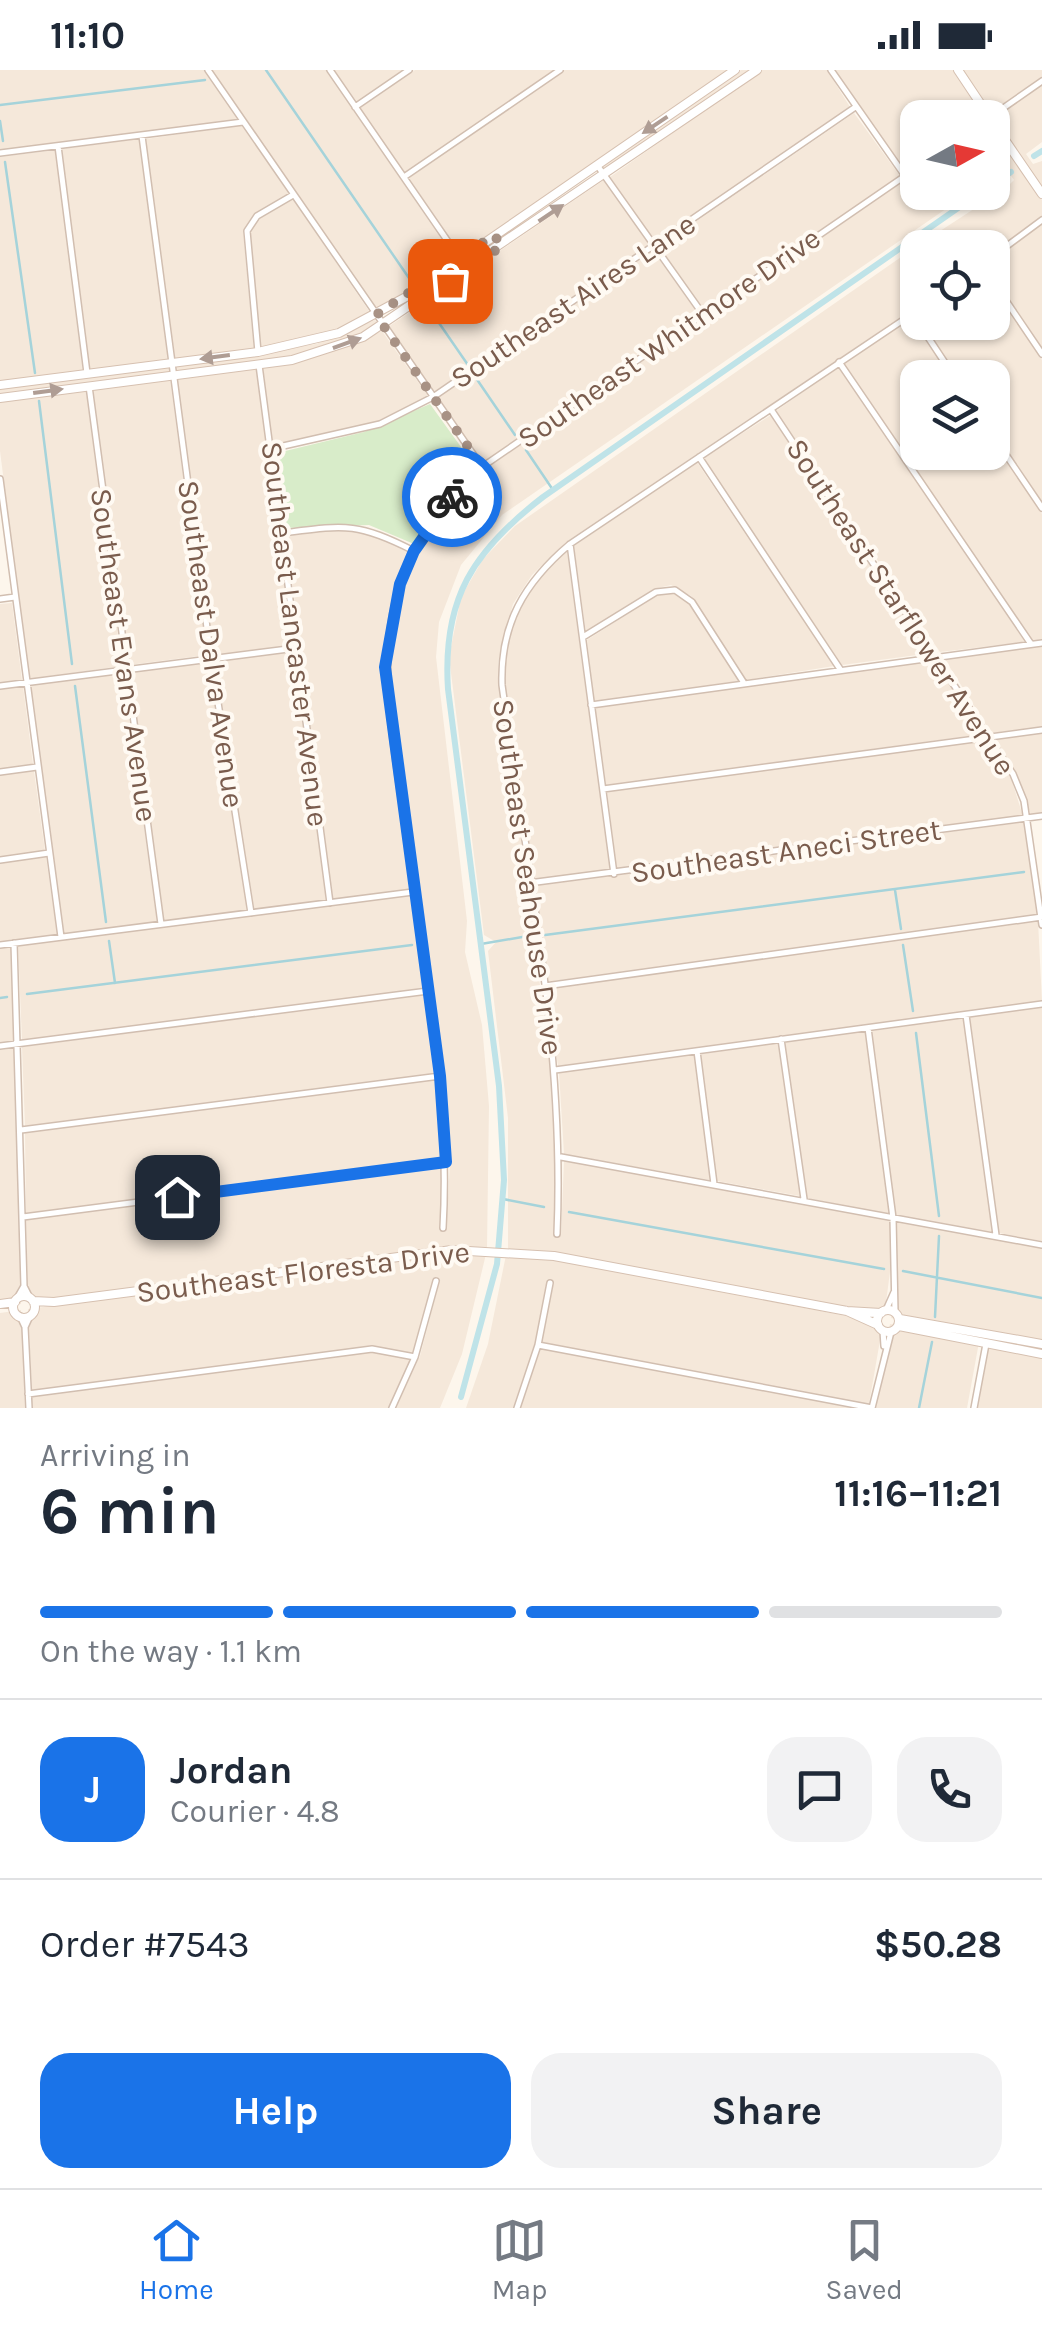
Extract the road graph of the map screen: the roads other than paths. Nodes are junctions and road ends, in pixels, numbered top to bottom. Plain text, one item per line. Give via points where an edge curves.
1 (208, 70) edge
2 (330, 70) edge
3 (409, 70) edge
4 (560, 70) edge
5 (735, 70) edge
6 (757, 70) edge
7 (831, 70) edge
8 (958, 70) edge
9 (1042, 81) edge
10 (978, 100) edge
11 (1010, 104) edge
12 (356, 107) junction
13 (854, 108) junction
14 (244, 122) junction
15 (142, 136) junction
16 (58, 146) junction
17 (1010, 147) edge
18 (0, 154) edge
19 (597, 165) junction
20 (900, 169) edge
21 (605, 176) junction
22 (404, 177) junction
23 (900, 179) edge
24 (294, 194) junction
25 (1042, 194) edge
26 (1042, 220) edge
27 (494, 235) junction
28 (1010, 244) edge
29 (502, 246) junction
30 (654, 246) junction
31 (460, 259) junction
32 (1010, 307) edge
33 (702, 313) junction
34 (376, 315) junction
35 (900, 322) edge
36 (383, 325) junction
37 (258, 352) junction
38 (1042, 354) edge
39 (839, 362) junction
40 (172, 363) junction
41 (259, 365) junction
42 (87, 374) junction
43 (174, 375) junction
44 (0, 385) edge
45 (89, 386) junction
46 (433, 397) junction
47 (0, 398) edge
48 (772, 411) junction
49 (270, 449) junction
50 (698, 457) junction
51 (1010, 461) edge
52 (482, 467) junction
53 (0, 479) edge
54 (1042, 508) edge
55 (282, 534) junction
56 (570, 544) junction
57 (414, 551) junction
58 (15, 597) junction
59 (0, 599) edge
60 (583, 637) junction
61 (1042, 642) edge
62 (1031, 644) junction
63 (296, 648) junction
64 (938, 656) junction
65 (211, 658) junction
66 (126, 669) junction
67 (840, 669) junction
68 (26, 683) junction
69 (744, 683) junction
70 (0, 686) edge
71 (591, 705) junction
72 (1042, 730) edge
73 (989, 737) junction
74 (37, 767) junction
75 (0, 772) edge
76 (603, 789) junction
77 (1042, 816) edge
78 (1028, 818) junction
79 (49, 854) junction
80 (0, 860) edge
81 (614, 874) junction
82 (529, 883) junction
83 (413, 892) junction
84 (330, 902) junction
85 (251, 913) junction
86 (1042, 918) edge
87 (161, 924) junction
88 (1042, 926) edge
89 (61, 937) junction
90 (14, 943) junction
91 (0, 945) edge
92 (543, 986) junction
93 (428, 992) junction
94 (1042, 1004) edge
95 (966, 1015) junction
96 (868, 1028) junction
97 (781, 1039) junction
98 (18, 1044) junction
99 (0, 1046) edge
100 (697, 1051) junction
101 (555, 1070) junction
102 (440, 1076) junction
103 (21, 1130) junction
104 (561, 1157) junction
105 (446, 1162) junction
106 (714, 1184) junction
107 (804, 1200) junction
108 (23, 1217) junction
109 (893, 1218) junction
110 (443, 1228) dead end
111 (558, 1234) dead end
112 (996, 1236) junction
113 (1042, 1244) edge
114 (436, 1281) dead end
115 (550, 1283) dead end
116 (24, 1286) junction
117 (32, 1306) junction
118 (16, 1307) junction
119 (0, 1308) edge
120 (889, 1321) junction
121 (26, 1327) junction
122 (986, 1344) junction
123 (1042, 1344) edge
124 (538, 1345) junction
125 (1042, 1354) edge
126 (415, 1357) junction
127 (28, 1394) junction
128 (29, 1408) edge
129 (392, 1408) edge
130 (517, 1408) edge
131 (872, 1408) edge
132 (974, 1408) edge

1 - 14 street
2 - 12 street
3 - 12 street
4 - 22 street
5 -> 19 main road
6 - 21 main road
7 - 13 street
8 - 10 main road
9 - 11 street
12 - 22 street
13 - 20 street
13 - 30 street, Southeast Aires Lane
14 - 15 street
14 - 24 street
15 - 16 street
15 - 40 street, Southeast Dalva Avenue
16 - 18 street
16 - 42 street
17 - 25 main road
19 - 21 street
19 - 27 main road
29 -> 21 main road
21 - 30 street
22 - 31 street
23 - 33 street, Southeast Whitmore Drive
24 - 34 street
24 - 37 street via 257,216 246,231
26 - 28 street
27 - 29 main road
27 - 31 main road
29 - 36 main road
30 - 33 street
30 - 46 street, Southeast Aires Lane
31 - 34 main road
32 - 38 street
33 - 52 street, Southeast Whitmore Drive
34 - 36 street
34 - 37 main road via 315,341
35 - 39 street, Southeast Seahouse Drive
41 -> 36 main road via 317,353
36 - 46 street
37 -> 40 main road
39 - 48 street, Southeast Seahouse Drive
39 - 62 street
40 - 42 main road
40 - 43 street, Southeast Dalva Avenue
41 - 43 main road
41 - 49 street, Southeast Lancaster Avenue
42 - 44 main road
43 - 45 main road
43 - 65 street, Southeast Dalva Avenue
47 -> 45 main road
45 - 66 street, Southeast Evans Avenue
46 - 49 street, Southeast Aires Lane via 380,424
46 - 52 street
48 - 50 street, Southeast Seahouse Drive
48 - 64 street, Southeast Starflower Avenue
49 - 55 street, Southeast Lancaster Avenue
50 - 56 street, Southeast Seahouse Drive
50 - 67 street
51 - 54 street
52 - 57 street, Southeast Whitmore Drive via 447,501
53 - 58 street
55 - 57 street via 357,527
55 - 63 street, Southeast Lancaster Avenue
56 - 60 street
56 - 82 street, Southeast Seahouse Drive via 526,590 503,642 502,685
57 - 83 street, Southeast Whitmore Drive via 400,584 385,667
58 - 59 street
58 - 68 street
60 - 69 street via 668,589 688,598
60 - 71 street
61 - 62 street
62 - 64 street
63 - 65 street
63 - 84 street, Southeast Lancaster Avenue
64 - 67 street
64 - 73 street, Southeast Starflower Avenue
65 - 66 street
65 - 85 street, Southeast Dalva Avenue
66 - 68 street
66 - 87 street, Southeast Evans Avenue
67 - 69 street
68 - 70 street
68 - 74 street
69 - 71 street
71 - 76 street
72 - 73 street
73 - 76 street
73 - 78 street, Southeast Starflower Avenue via 1013,774
74 - 75 street
74 - 79 street
76 - 81 street
77 - 78 street, Southeast Aneci Street
78 - 81 street, Southeast Aneci Street
78 - 86 street, Southeast Starflower Avenue
79 - 80 street
79 - 89 street
81 - 82 street, Southeast Aneci Street
82 - 92 street, Southeast Seahouse Drive
83 - 84 street
83 - 93 street, Southeast Whitmore Drive
84 - 85 street
85 - 87 street
86 - 88 street, Southeast Starflower Avenue
86 - 92 street
87 - 89 street
89 - 90 street
90 - 91 street
90 - 98 street
92 - 101 street, Southeast Seahouse Drive
93 - 98 street
93 - 102 street, Southeast Whitmore Drive
94 - 95 street
95 - 96 street
95 - 112 street
96 - 97 street
96 - 109 street
97 - 100 street
97 - 107 street
98 - 99 street
98 - 103 street
100 - 101 street
100 - 106 street
101 - 104 street, Southeast Seahouse Drive
102 - 103 street
102 - 105 street, Southeast Whitmore Drive
103 - 108 street
104 - 106 street
104 - 111 street, Southeast Seahouse Drive
105 - 108 street
105 - 110 street, Southeast Whitmore Drive
106 - 107 street
107 - 109 street
108 - 116 street
109 - 112 street
109 - 120 street
112 - 113 street
114 - 126 street
115 - 124 street
116 - 117 street
116 - 118 street
117 - 118 main road
117 - 118 main road
117 - 120 main road, Southeast Floresta Drive via 452,1250 515,1252
117 - 121 street
118 - 119 main road
118 - 121 street
120 - 122 main road, Southeast Floresta Drive
120 - 123 main road, Southeast Floresta Drive
120 - 131 street
121 - 127 street
122 - 125 main road, Southeast Floresta Drive
122 - 132 street
124 - 130 street
124 - 131 street
126 - 127 street via 372,1349
126 - 129 street
127 - 128 street

